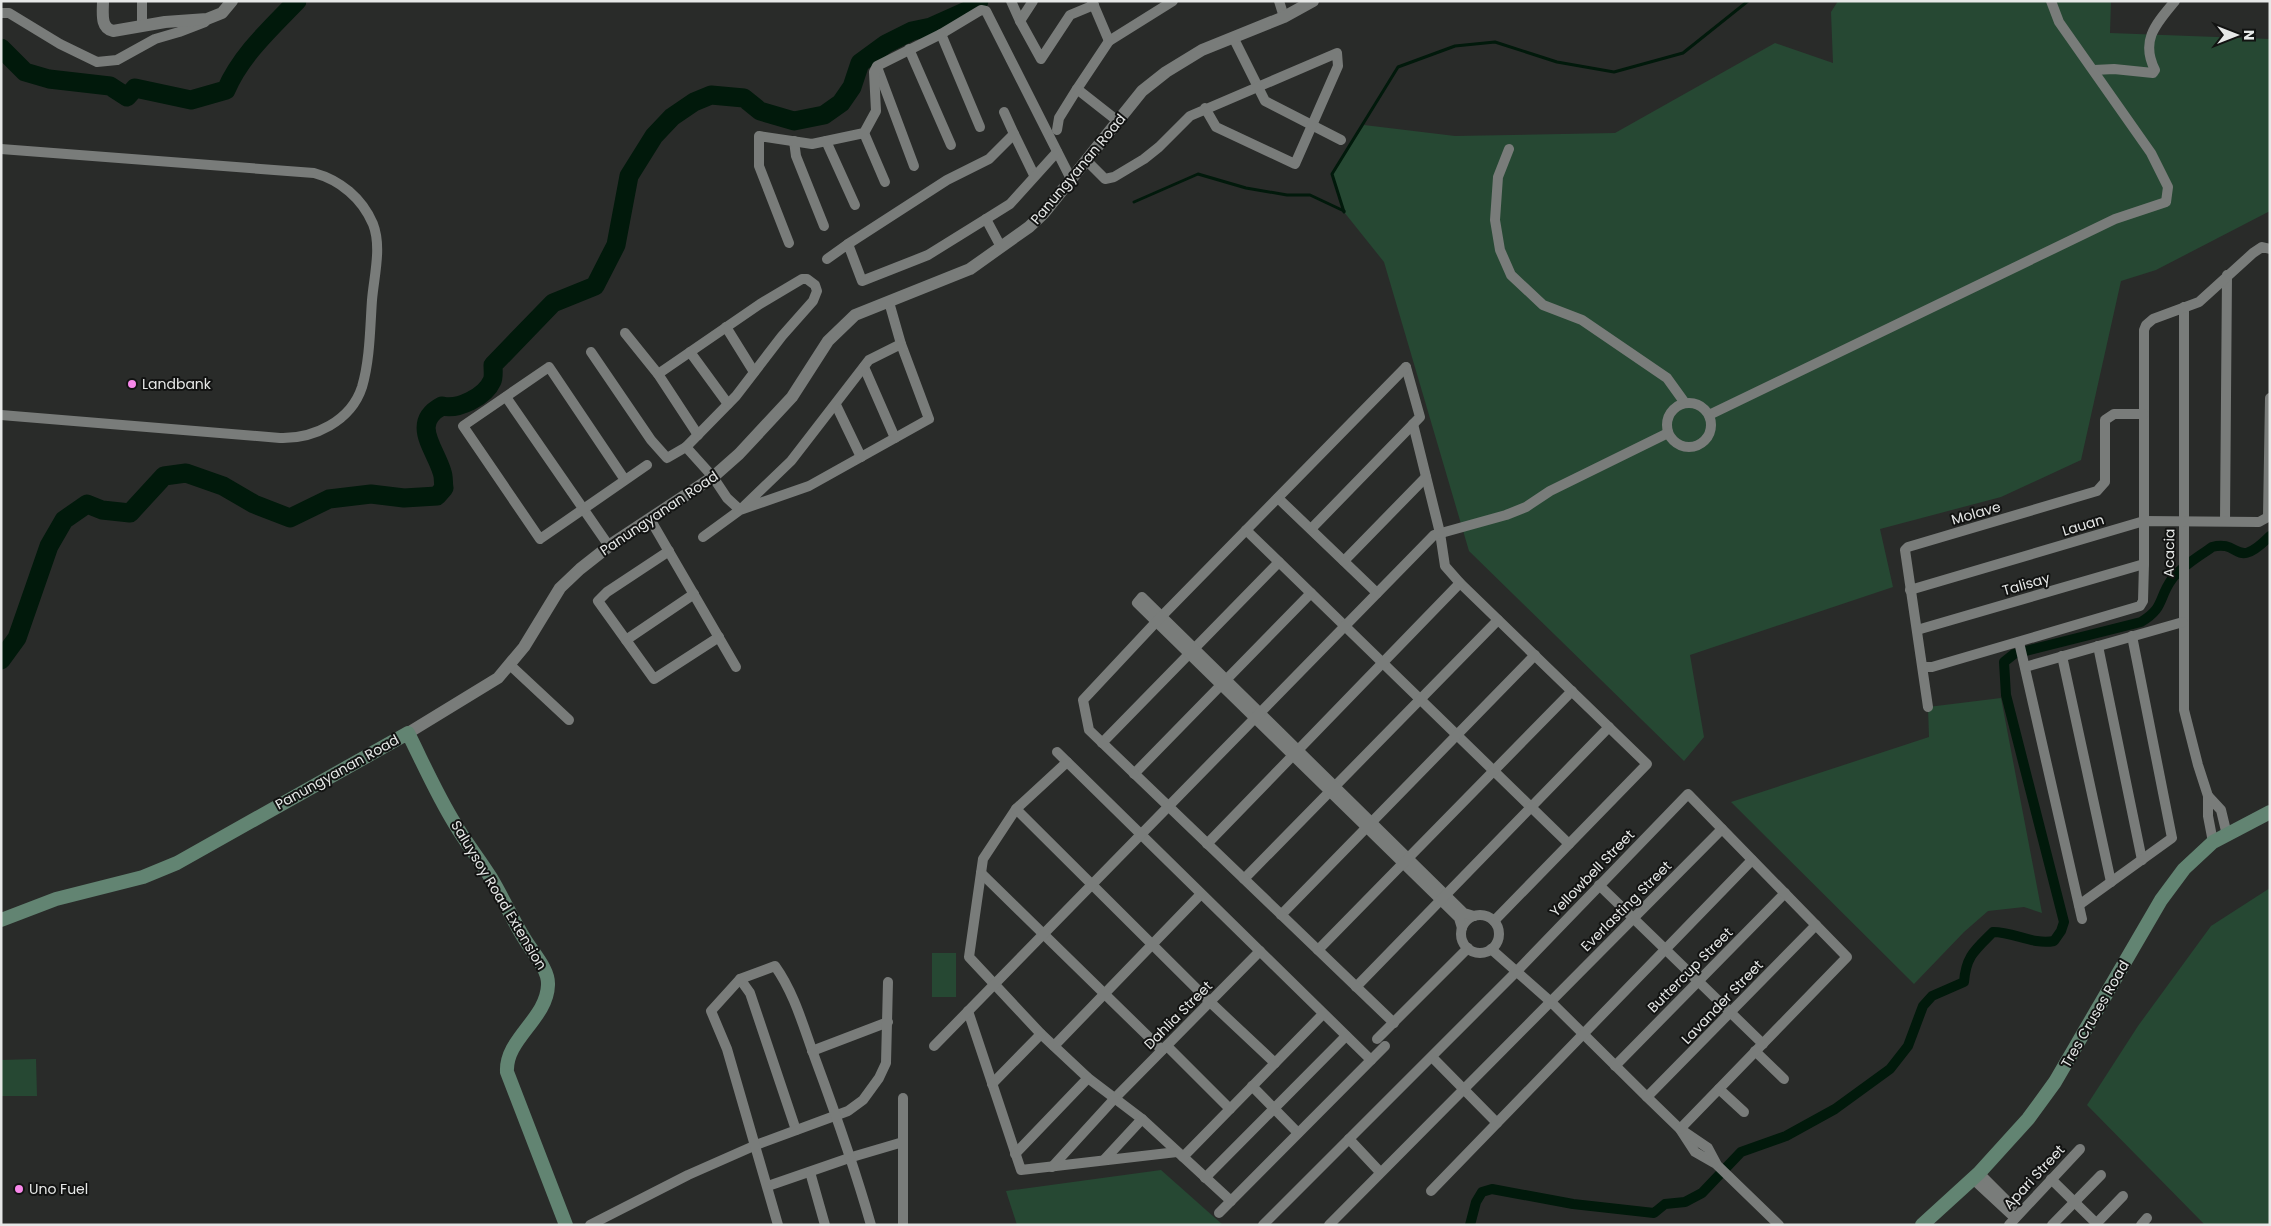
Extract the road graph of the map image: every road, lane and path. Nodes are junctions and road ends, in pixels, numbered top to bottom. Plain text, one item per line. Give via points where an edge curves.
1 (103, 1) edge
2 (142, 1) edge
3 (232, 1) edge
4 (1011, 1) edge
5 (1033, 1) edge
6 (1173, 1) edge
7 (1279, 1) edge
8 (1313, 1) edge
9 (2051, 1) edge
10 (2175, 1) edge
11 (1093, 3) edge
12 (1, 13) edge
13 (1284, 17) junction
14 (215, 18) junction
15 (1020, 21) junction
16 (142, 25) junction
17 (941, 34) junction
18 (1234, 39) junction
19 (1108, 41) junction
20 (909, 49) junction
21 (877, 66) junction
22 (2094, 70) junction
23 (1077, 88) junction
24 (1257, 88) junction
25 (1205, 108) junction
26 (1004, 112) dead end
27 (1119, 122) junction
28 (1312, 126) junction
29 (980, 127) dead end
30 (1057, 130) dead end
31 (864, 133) junction
32 (1014, 134) junction
33 (1341, 140) dead end
34 (794, 141) junction
35 (826, 141) junction
36 (951, 145) dead end
37 (1, 149) edge
38 (1509, 149) dead end
39 (1057, 152) junction
40 (1086, 160) junction
41 (914, 166) dead end
42 (1034, 175) junction
43 (1071, 179) junction
44 (885, 182) dead end
45 (855, 205) dead end
46 (986, 219) junction
47 (824, 226) dead end
48 (789, 243) dead end
49 (848, 244) junction
50 (1002, 247) junction
51 (2270, 249) edge
52 (827, 259) dead end
53 (2227, 275) junction
54 (888, 302) junction
55 (2184, 308) junction
56 (726, 327) junction
57 (625, 333) dead end
58 (901, 344) junction
59 (591, 352) dead end
60 (690, 352) junction
61 (864, 367) junction
62 (754, 372) junction
63 (658, 374) junction
64 (506, 397) junction
65 (2270, 398) edge
66 (1685, 403) junction
67 (728, 404) junction
68 (836, 405) junction
69 (2144, 414) junction
70 (1, 415) edge
71 (1708, 415) junction
72 (1413, 424) junction
73 (1668, 433) junction
74 (698, 435) junction
75 (895, 438) junction
76 (686, 448) junction
77 (860, 457) junction
78 (647, 465) dead end
79 (714, 477) junction
80 (1426, 477) junction
81 (625, 480) junction
82 (1278, 498) junction
83 (583, 509) junction
84 (740, 510) junction
85 (650, 519) junction
86 (2184, 520) junction
87 (2144, 521) junction
88 (2225, 521) junction
89 (1311, 529) junction
90 (1246, 530) junction
91 (1440, 533) junction
92 (703, 536) dead end
93 (609, 546) junction
94 (669, 551) junction
95 (1344, 560) junction
96 (1279, 562) junction
97 (2144, 564) junction
98 (1460, 583) junction
99 (1910, 590) junction
100 (1311, 593) junction
101 (1377, 593) junction
102 (694, 594) junction
103 (1159, 619) junction
104 (1498, 620) junction
105 (2183, 622) junction
106 (1345, 626) junction
107 (1917, 630) junction
108 (2132, 636) junction
109 (719, 637) junction
110 (626, 640) junction
111 (2020, 645) junction
112 (2098, 646) junction
113 (1192, 651) junction
114 (1535, 655) junction
115 (2062, 656) junction
116 (1383, 663) junction
117 (2024, 664) junction
118 (510, 666) junction
119 (736, 667) dead end
120 (1923, 667) junction
121 (1224, 683) junction
122 (1572, 691) junction
123 (1420, 699) junction
124 (1928, 707) dead end
125 (1258, 716) junction
126 (569, 720) dead end
127 (1609, 727) junction
128 (408, 733) junction
129 (1457, 735) junction
130 (1102, 743) junction
131 (1057, 752) dead end
132 (1296, 753) junction
133 (1067, 762) junction
134 (1494, 771) junction
135 (1134, 774) junction
136 (1332, 789) junction
137 (2208, 796) junction
138 (1168, 807) junction
139 (1531, 807) junction
140 (1016, 809) junction
141 (2270, 812) edge
142 (2223, 820) junction
143 (1369, 825) junction
144 (2210, 826) junction
145 (1722, 829) junction
146 (1141, 834) junction
147 (2227, 835) junction
148 (2214, 842) junction
149 (1207, 844) junction
150 (1569, 844) junction
151 (1752, 860) junction
152 (2142, 860) junction
153 (1406, 861) junction
154 (981, 873) junction
155 (1244, 879) junction
156 (2111, 882) junction
157 (1093, 884) junction
158 (1599, 885) junction
159 (1785, 893) junction
160 (1201, 894) junction
161 (1443, 897) junction
162 (2079, 905) junction
163 (1281, 915) junction
164 (1474, 916) junction
165 (1633, 918) junction
166 (2082, 919) dead end
167 (1, 920) edge
168 (1494, 921) junction
169 (1816, 925) junction
170 (1462, 928) junction
171 (1044, 933) junction
172 (1153, 944) junction
173 (1494, 946) junction
174 (1468, 948) junction
175 (1318, 950) junction
176 (1666, 950) junction
177 (1260, 951) junction
178 (1517, 971) junction
179 (740, 980) junction
180 (1698, 981) junction
181 (888, 982) dead end
182 (994, 985) junction
183 (1356, 987) junction
184 (1104, 993) junction
185 (1210, 1002) junction
186 (1551, 1002) junction
187 (968, 1011) junction
188 (1730, 1013) junction
189 (1323, 1014) junction
190 (888, 1022) junction
191 (1394, 1023) junction
192 (1041, 1034) junction
193 (1583, 1034) junction
194 (1346, 1036) junction
195 (934, 1046) dead end
196 (1054, 1046) junction
197 (1164, 1048) junction
198 (1759, 1048) junction
199 (812, 1051) junction
200 (1432, 1057) junction
201 (1371, 1060) junction
202 (1275, 1063) junction
203 (1615, 1066) junction
204 (1088, 1078) junction
205 (1784, 1079) dead end
206 (992, 1084) junction
207 (1252, 1086) junction
208 (1463, 1088) junction
209 (1718, 1089) junction
210 (1647, 1097) junction
211 (903, 1098) dead end
212 (1115, 1098) junction
213 (1274, 1108) junction
214 (1230, 1109) junction
215 (1744, 1112) dead end
216 (836, 1115) junction
217 (1142, 1119) junction
218 (1497, 1123) junction
219 (1680, 1129) junction
220 (796, 1130) junction
221 (1298, 1133) junction
222 (1350, 1139) junction
223 (903, 1142) junction
224 (756, 1145) junction
225 (2080, 1149) dead end
226 (1015, 1154) junction
227 (1180, 1154) junction
228 (852, 1157) junction
229 (1104, 1160) junction
230 (1052, 1167) junction
231 (810, 1172) junction
232 (1380, 1172) junction
233 (2101, 1175) dead end
234 (1976, 1176) junction
235 (1205, 1178) junction
236 (2051, 1180) junction
237 (768, 1186) junction
238 (1431, 1191) dead end
239 (2123, 1196) dead end
240 (1231, 1201) junction
241 (2075, 1202) junction
242 (1219, 1213) dead end
243 (2014, 1219) edge
244 (1264, 1224) edge
245 (2097, 1224) edge
246 (566, 1225) edge
247 (590, 1225) edge
248 (778, 1225) edge
249 (825, 1225) edge
250 (871, 1225) edge
251 (903, 1225) edge
252 (1329, 1225) edge
253 (1779, 1225) edge
254 (1922, 1225) edge
255 (2052, 1225) edge

1 - 16 street via 104,22 108,30
2 - 16 street
3 - 14 street
4 - 15 street
5 - 15 street
6 - 19 street
7 - 13 street
8 - 13 street, Panungyanan Road
9 - 22 street via 2059,22
10 - 22 street via 2148,40 2153,73
11 - 15 street via 1070,15 1041,59
11 - 19 street
12 - 14 street via 9,13 97,62 118,60 155,39
13 - 18 street, Panungyanan Road
14 - 16 street
17 - 20 street
17 - 29 street
17 - 39 street via 981,10 986,11
18 - 24 street
18 - 27 street, Panungyanan Road via 1202,50 1166,72 1142,91
19 - 23 street
20 - 21 street
20 - 36 street
21 - 31 street via 874,72 876,111
21 - 41 street
22 - 71 street via 2151,153 2168,187 2166,202 2116,219
23 - 27 street
23 - 30 street via 1059,118
24 - 25 street
24 - 28 street via 1264,102
24 - 28 street via 1337,53 1338,66
25 - 28 street via 1216,127 1295,164
25 - 40 street via 1190,116 1144,159 1114,177 1105,179 1100,176
26 - 32 street
27 - 40 street, Panungyanan Road
28 - 33 street
31 - 35 street
31 - 44 street
32 - 42 street
32 - 49 street via 989,159 947,180
34 - 35 street via 812,144
34 - 47 street via 796,156
34 - 48 street via 759,136 759,166
35 - 45 street
37 - 70 street via 314,173 340,184 358,201 372,222 377,246 362,388 347,412 322,430 298,438 280,438
38 - 66 street via 1498,177 1494,220 1500,250 1511,276 1543,305 1582,320 1668,378
39 - 42 street
39 - 43 street
40 - 43 street, Panungyanan Road
42 - 46 street via 1010,204
43 - 50 street, Panungyanan Road via 1034,223
46 - 49 street via 928,255 862,281
46 - 50 street
49 - 52 street
50 - 54 street, Panungyanan Road via 970,269
51 - 53 street via 2262,247 2252,253
53 - 55 street via 2199,302
53 - 88 street
54 - 58 street
54 - 79 street, Panungyanan Road via 854,315 828,341 792,397
55 - 69 street via 2153,319 2146,325
55 - 86 street, Acacia
56 - 60 street
56 - 62 street
56 - 62 street via 802,279 807,278 815,285 817,291 813,301
57 - 63 street
58 - 61 street via 869,360
58 - 75 street via 929,419
59 - 76 street via 667,458
60 - 63 street
60 - 67 street
61 - 68 street
61 - 75 street
62 - 67 street
63 - 74 street
64 - 81 street via 549,367
64 - 83 street
64 - 83 street via 463,426 540,539
65 - 88 street, Lauan via 2268,517 2259,522
66 - 71 street via 1696,404
66 - 73 street via 1671,411 1666,422
67 - 74 street
68 - 77 street
68 - 84 street via 791,461
69 - 87 street
69 - 99 street, Molave via 2114,414 2105,420 2105,482 2097,491 1904,550
71 - 73 street via 1710,432 1698,445 1680,446
72 - 80 street
72 - 82 street via 1420,417 1406,367
72 - 89 street
73 - 91 street via 1526,507
74 - 76 street
75 - 77 street
76 - 79 street
77 - 84 street via 809,486
78 - 81 street
79 - 84 street via 727,498
79 - 85 street, Panungyanan Road
80 - 91 street
80 - 95 street
81 - 83 street
82 - 89 street
82 - 90 street
83 - 93 street
84 - 92 street
85 - 93 street, Panungyanan Road
85 - 94 street
86 - 87 street, Lauan
86 - 88 street, Lauan
86 - 105 street, Acacia
87 - 97 street
87 - 99 street, Lauan
89 - 95 street
90 - 96 street
90 - 103 street
91 - 98 street via 1446,566
91 - 101 street via 1434,535
93 - 118 street, Panungyanan Road via 560,588
94 - 102 street
94 - 110 street via 598,601
95 - 101 street
96 - 100 street
96 - 113 street
97 - 107 street, Talisay
97 - 111 street via 2143,601 2140,606
98 - 104 street
98 - 116 street
99 - 107 street, Molave
100 - 106 street
100 - 121 street
101 - 106 street
102 - 109 street
102 - 110 street
103 - 113 street
103 - 130 street via 1083,700 1089,730
104 - 114 street
104 - 123 street
105 - 108 street
105 - 137 street, Acacia via 2184,710
106 - 116 street
106 - 125 street
107 - 120 street, Molave
108 - 112 street
108 - 152 street via 2172,838
109 - 110 street via 654,679
109 - 119 street
111 - 117 street
111 - 120 street
112 - 115 street
112 - 152 street
113 - 121 street
113 - 130 street
114 - 122 street
114 - 129 street
115 - 117 street
115 - 156 street
116 - 123 street
116 - 132 street
117 - 162 street
118 - 126 street
118 - 128 street, Panungyanan Road via 498,678
120 - 124 street, Molave
121 - 125 street
121 - 135 street
122 - 127 street
122 - 134 street
123 - 129 street
123 - 136 street
125 - 132 street
125 - 138 street
127 - 139 street
127 - 150 street via 1647,764
128 - 167 main road, Panungyanan Road via 165,869 56,899
128 - 246 main road, Saluysoy Road Extension via 453,822 491,877 547,974 549,984 538,1014 506,1062 507,1072
129 - 134 street
129 - 143 street
130 - 135 street
131 - 133 street
132 - 136 street
132 - 149 street
133 - 140 street
133 - 146 street
134 - 139 street
134 - 153 street
135 - 138 street
136 - 143 street
136 - 155 street
137 - 142 street, Acacia via 2221,810
137 - 144 street, Acacia
138 - 146 street
138 - 149 street
139 - 150 street
139 - 161 street
140 - 154 street via 983,859
140 - 157 street
141 - 147 main road, Tres Cruses Road
142 - 144 street
142 - 147 street, Acacia
143 - 153 street
143 - 163 street
144 - 148 street, Acacia
145 - 151 street
145 - 158 street, Yellowbell Street via 1688,794
145 - 165 street, Everlasting Street
146 - 157 street
146 - 160 street
147 - 148 main road, Tres Cruses Road
148 - 234 main road, Tres Cruses Road via 2184,868 2160,900 2055,1082 2028,1119
149 - 155 street
150 - 168 street
151 - 159 street
151 - 176 street
152 - 156 street
153 - 161 street
153 - 175 street
154 - 171 street
154 - 182 street via 969,957
155 - 163 street
156 - 162 street
157 - 171 street
157 - 172 street
158 - 165 street
158 - 178 street, Yellowbell Street
159 - 169 street
159 - 180 street, Buttercup Street
160 - 172 street
160 - 177 street
161 - 164 street via 1464,913
161 - 170 street via 1459,918
161 - 183 street
162 - 166 street
163 - 175 street
164 - 168 street via 1485,916
164 - 170 street
165 - 176 street
165 - 186 street, Everlasting Street
168 - 173 street via 1498,928
169 - 188 street, Lavander Street
169 - 198 street via 1847,957
170 - 174 street via 1462,939
171 - 182 street
171 - 184 street
172 - 184 street
172 - 185 street
173 - 174 street via 1482,953
173 - 178 street
174 - 191 street
175 - 183 street
176 - 180 street
176 - 193 street
177 - 185 street, Dahlia Street
177 - 189 street
178 - 186 street
178 - 200 street, Yellowbell Street
179 - 199 street via 775,966 784,979
179 - 220 street via 750,992
179 - 224 street via 711,1010 727,1049
180 - 188 street
180 - 203 street, Buttercup Street
181 - 190 street
182 - 187 street
182 - 192 street
183 - 191 street
184 - 196 street
184 - 197 street
185 - 197 street, Dahlia Street
185 - 202 street
186 - 193 street
186 - 208 street, Everlasting Street
187 - 195 street
187 - 206 street
188 - 198 street
188 - 210 street, Lavander Street
189 - 194 street
189 - 202 street
190 - 199 street
190 - 216 street via 886,1064 879,1078 863,1100
191 - 201 street
192 - 196 street
192 - 206 street
193 - 203 street
193 - 218 street
194 - 201 street
194 - 213 street
196 - 204 street
197 - 212 street, Dahlia Street
197 - 214 street
198 - 205 street
198 - 209 street
199 - 216 street
200 - 208 street
200 - 222 street, Yellowbell Street
201 - 221 street
202 - 207 street
203 - 210 street
204 - 212 street
204 - 226 street
206 - 226 street
207 - 213 street
207 - 214 street
208 - 218 street
208 - 232 street, Everlasting Street
209 - 215 street
209 - 219 street
210 - 219 street
211 - 223 street
212 - 217 street
212 - 230 street, Dahlia Street
213 - 221 street
213 - 235 street
214 - 227 street
216 - 220 street
216 - 228 street
217 - 227 street
217 - 229 street
218 - 238 street
219 - 253 street via 1695,1152 1716,1164
220 - 224 street
221 - 240 street
222 - 232 street
222 - 244 street, Yellowbell Street
223 - 228 street
223 - 251 street
224 - 237 street
224 - 247 street
225 - 236 street, Apari Street
226 - 230 street via 1021,1170
227 - 229 street
227 - 235 street
228 - 231 street
228 - 250 street
229 - 230 street
231 - 237 street
231 - 249 street
232 - 252 street, Everlasting Street
233 - 241 street
234 - 243 street
234 - 254 main road, Tres Cruses Road
235 - 240 street
236 - 241 street
236 - 243 street, Apari Street
237 - 248 street
239 - 245 street
240 - 242 street
241 - 245 street
241 - 255 street

